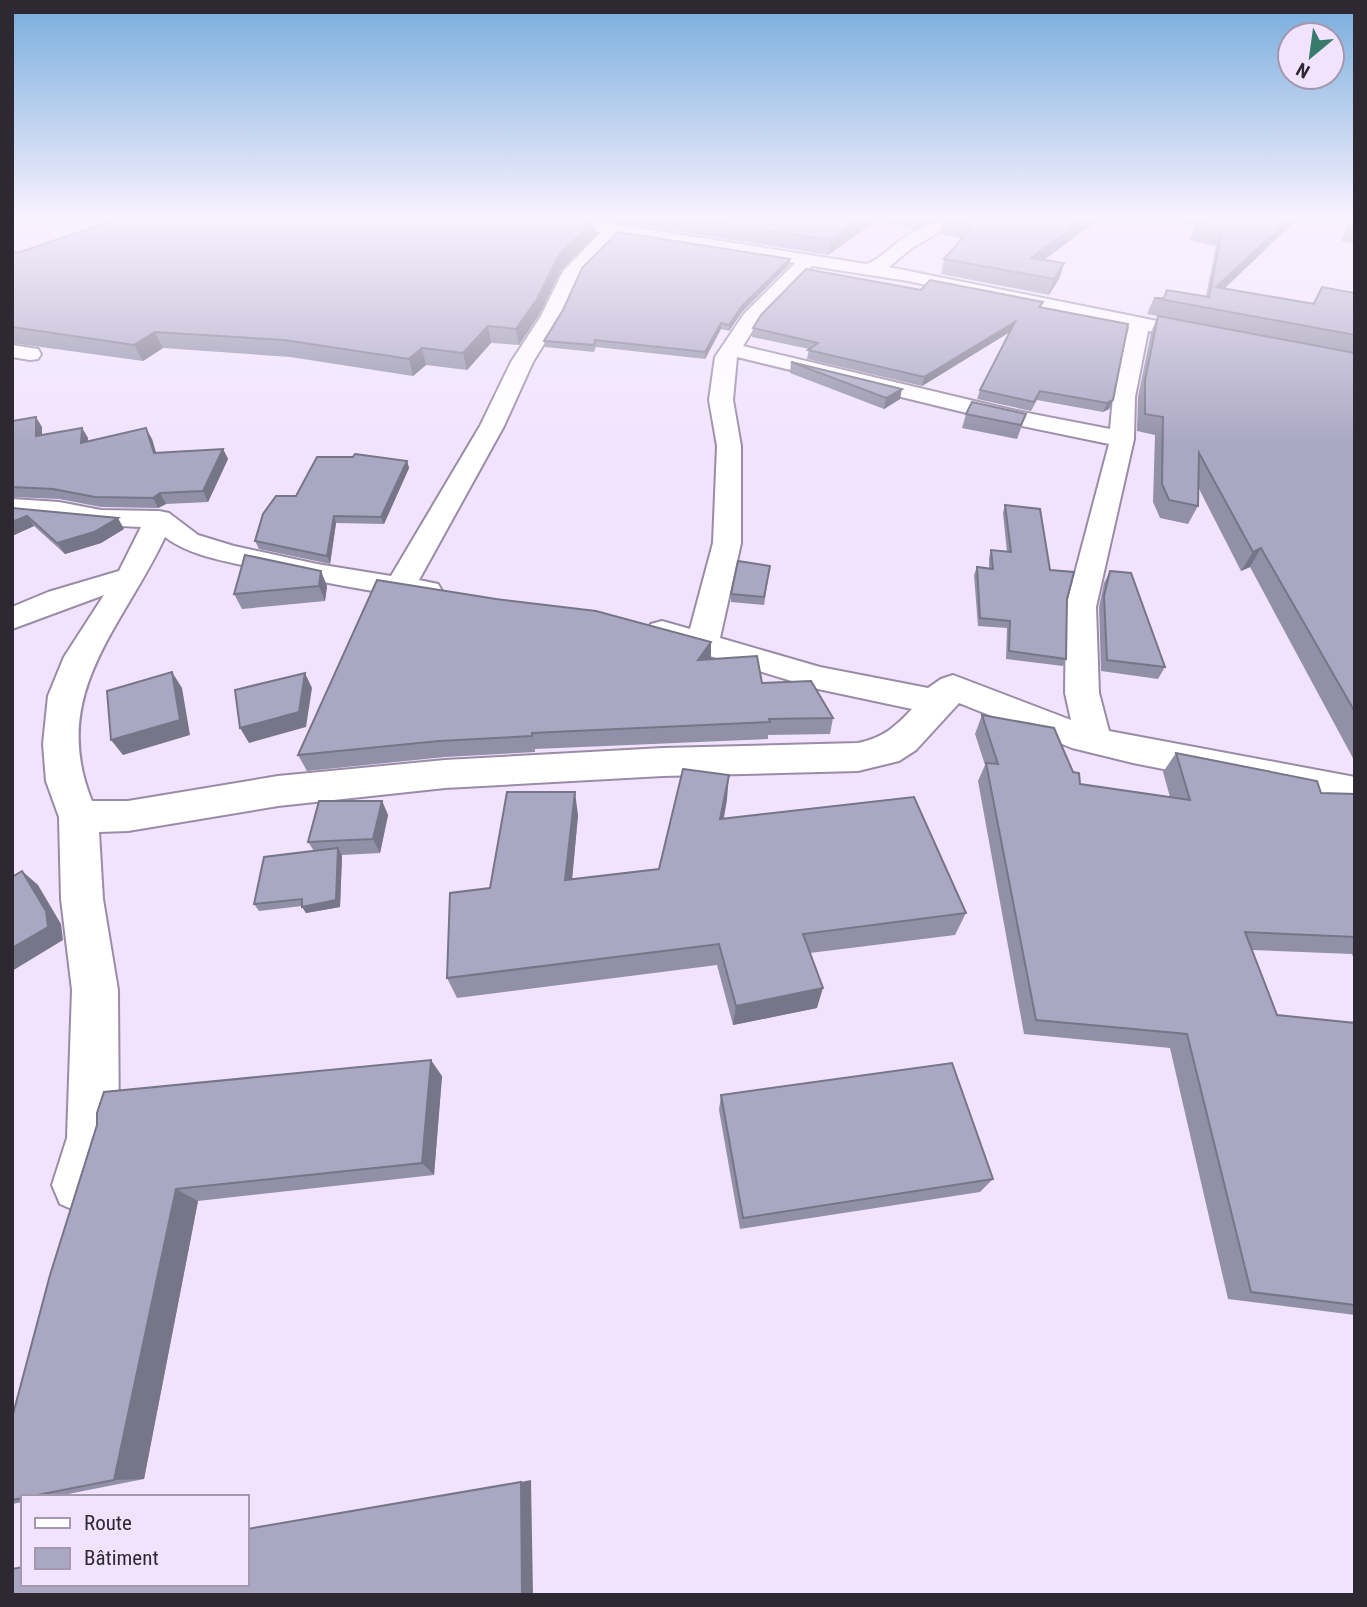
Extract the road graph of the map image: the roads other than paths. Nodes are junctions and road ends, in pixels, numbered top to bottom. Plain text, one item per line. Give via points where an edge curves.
1 (561, 295) edge
2 (774, 295) edge
3 (1002, 295) edge
4 (1140, 322) junction
5 (1218, 338) edge
6 (729, 349) junction
7 (1122, 439) junction
8 (12, 507) edge
9 (159, 519) junction
10 (131, 577) junction
11 (400, 587) junction
12 (462, 597) edge
13 (12, 619) edge
14 (637, 625) edge
15 (703, 642) junction
16 (953, 687) junction
17 (1093, 739) junction
18 (1355, 792) edge
19 (79, 817) junction
20 (69, 1217) edge

1 - 11 street
2 - 6 street
3 - 4 street
4 - 5 street
4 - 7 street via 1124,397
6 - 7 street
6 - 15 street via 721,400 729,446 727,543
7 - 17 street via 1081,607 1082,693
8 - 9 street via 101,518
9 - 10 street
9 - 11 street via 188,541 227,553
10 - 13 street
10 - 19 street via 80,657 65,696 61,744 65,781
11 - 12 street
14 - 15 street
15 - 16 street via 818,678 934,701
16 - 17 street
16 - 19 street via 903,741 886,751 858,757 445,774 278,790 128,816
17 - 18 street
19 - 20 street via 82,899 95,990 94,1125

